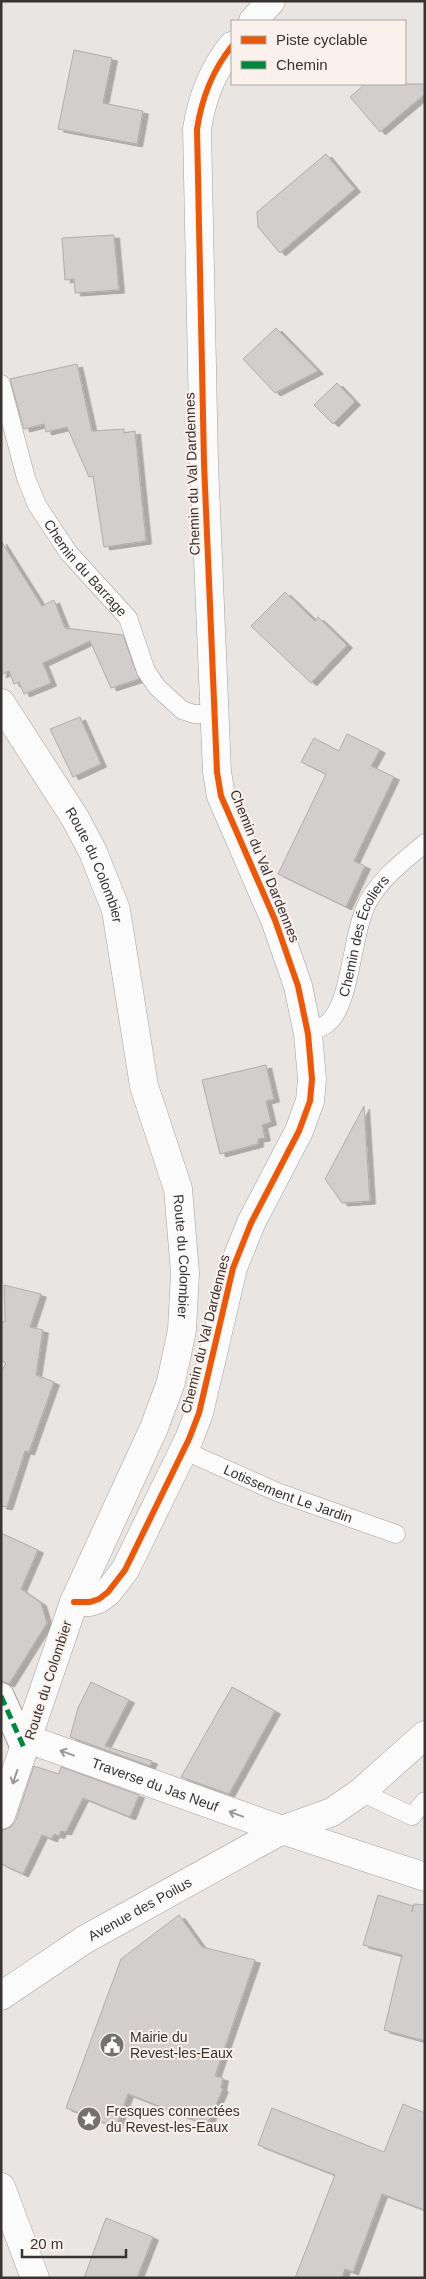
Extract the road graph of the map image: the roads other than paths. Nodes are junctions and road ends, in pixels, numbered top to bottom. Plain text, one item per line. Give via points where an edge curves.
1 (271, 1) edge
2 (254, 20) edge
3 (231, 47) edge
4 (1, 384) edge
5 (1, 703) edge
6 (213, 714) junction
7 (425, 843) edge
8 (307, 1032) junction
9 (183, 1450) junction
10 (396, 1534) dead end
11 (74, 1602) junction
12 (1, 1696) edge
13 (425, 1735) edge
14 (27, 1744) junction
15 (361, 1792) junction
16 (425, 1801) edge
17 (1, 1814) edge
18 (282, 1830) junction
19 (425, 1877) edge
20 (1, 1996) edge
21 (1, 2187) edge
22 (35, 2278) edge

1 - 2 street
3 - 6 street, Chemin du Val Dardennes via 216,66 210,80 197,129
4 - 6 lane, Chemin du Barrage via 26,478 41,512 68,552 128,618 146,671 157,687 182,710
5 - 11 street, Route du Colombier via 75,818 93,852 116,910 144,1086 173,1170 182,1218 185,1303 176,1366 154,1428
6 - 8 street, Chemin du Val Dardennes via 221,796 275,920 298,986
7 - 8 lane, Chemin des Écoliers via 369,900 355,941 342,1001 328,1023
8 - 9 street, Chemin du Val Dardennes via 312,1079 310,1101 300,1130 251,1223 233,1268 200,1413
9 - 10 lane, Lotissement Le Jardin via 277,1492
9 - 11 street, Chemin du Val Dardennes via 116,1583 99,1599
11 - 14 street, Route du Colombier
12 - 14 street
13 - 15 street, Avenue des Poilus
14 -> 17 street, Route du Colombier
18 -> 14 street, Traverse du Jas Neuf
15 - 16 lane via 412,1816
15 - 18 street, Avenue des Poilus via 332,1812
18 - 19 street, Traverse du Jas Neuf
18 - 20 street, Avenue des Poilus via 84,1940
21 - 22 street

